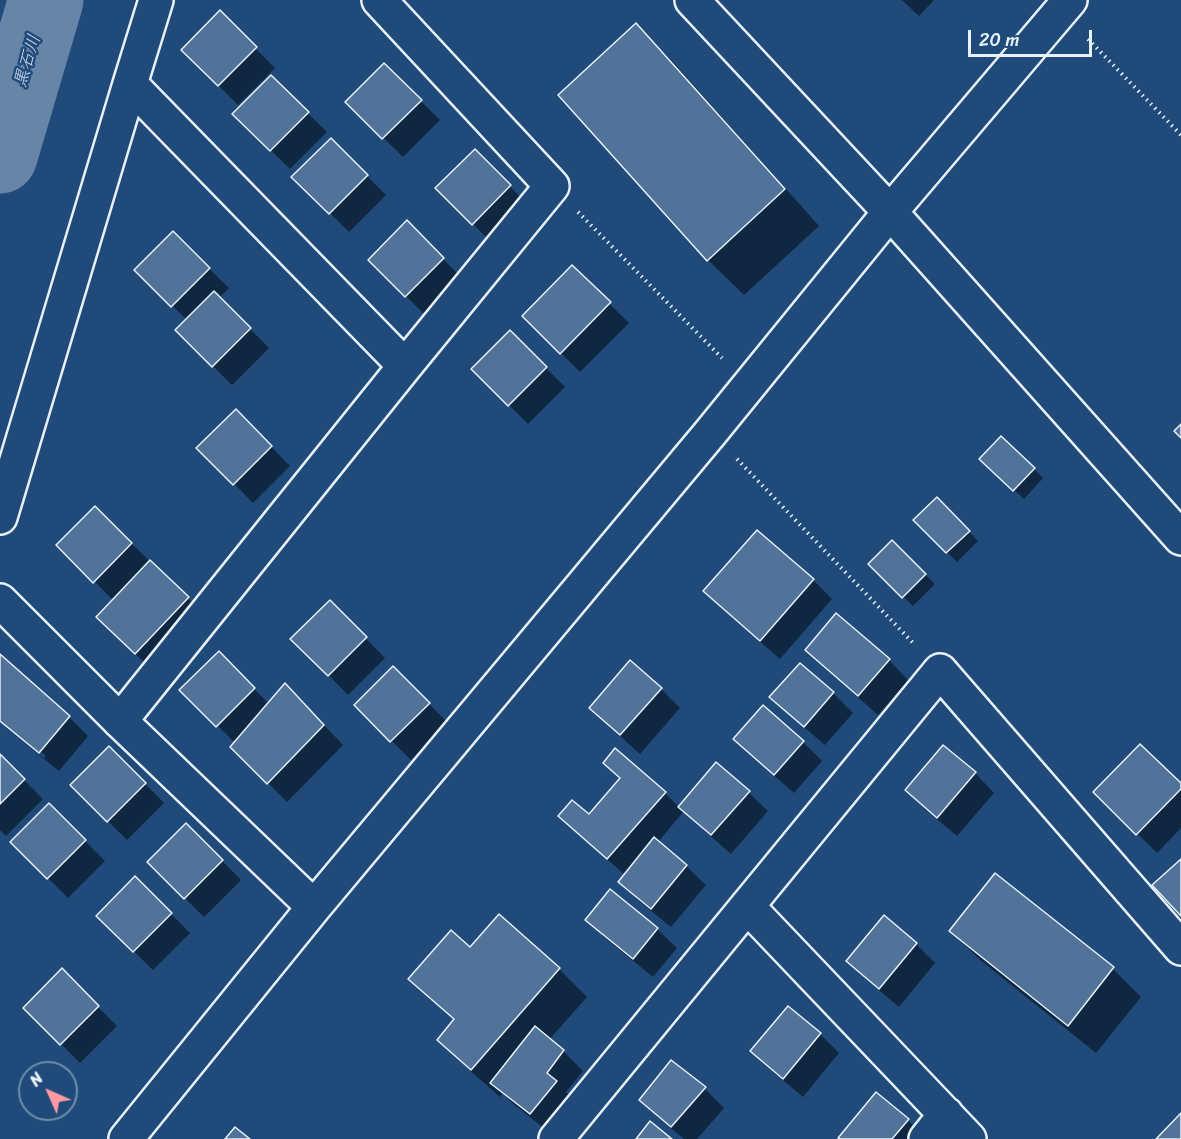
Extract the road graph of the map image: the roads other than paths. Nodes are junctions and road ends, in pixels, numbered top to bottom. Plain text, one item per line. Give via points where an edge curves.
1 (156, 0) edge
2 (379, 0) edge
3 (692, 0) edge
4 (1066, 5) edge
5 (129, 84) junction
6 (890, 212) junction
7 (405, 366) junction
8 (0, 517) edge
9 (1181, 538) edge
10 (0, 601) edge
11 (120, 721) junction
12 (747, 906) junction
13 (314, 907) junction
14 (1181, 948) edge
15 (946, 1114) junction
16 (126, 1139) edge
17 (556, 1139) edge
18 (926, 1139) edge
19 (969, 1139) edge

1 - 5 street
2 - 7 street via 552,186
3 - 6 street
4 - 6 street
5 - 7 street
5 - 8 street
6 - 9 street
6 - 13 street
7 - 11 street
10 - 11 street
11 - 13 street
12 - 14 street via 940,671
12 - 15 street
12 - 17 street
13 - 16 street
15 - 18 street
15 - 19 street

